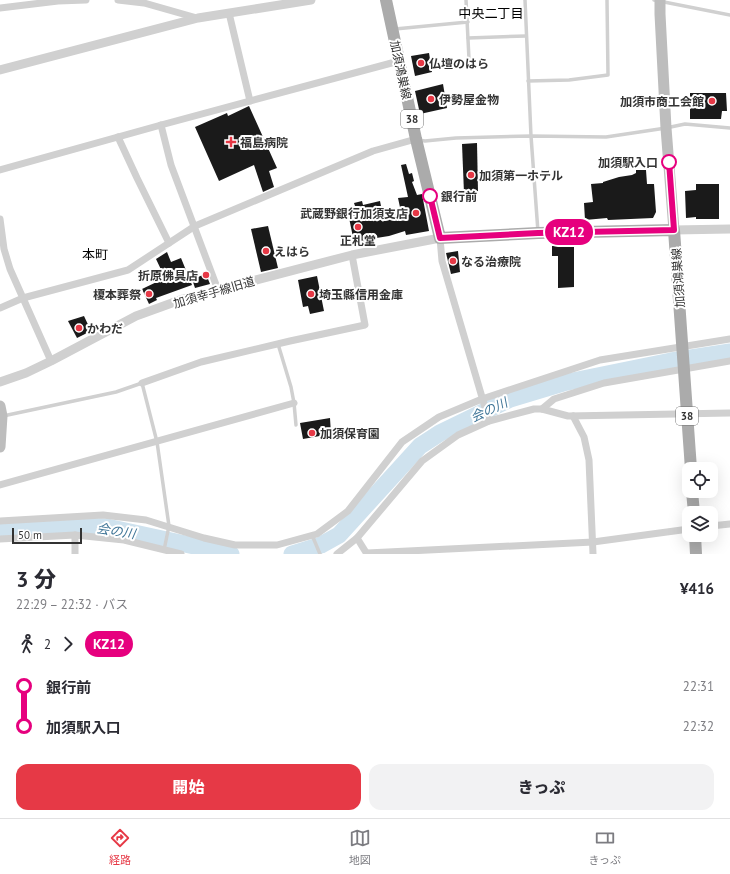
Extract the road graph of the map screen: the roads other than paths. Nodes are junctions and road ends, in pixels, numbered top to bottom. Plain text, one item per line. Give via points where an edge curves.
1 (86, 0) edge
2 (118, 0) edge
3 (311, 0) edge
4 (386, 0) edge
5 (466, 0) edge
6 (525, 0) edge
7 (607, 0) edge
8 (658, 0) edge
9 (58, 1) edge
10 (144, 2) edge
11 (289, 2) edge
12 (0, 8) edge
13 (229, 13) junction
14 (730, 15) edge
15 (198, 18) junction
16 (468, 22) junction
17 (392, 29) junction
18 (526, 36) junction
19 (468, 38) junction
20 (469, 59) dead end
21 (399, 61) junction
22 (0, 70) edge
23 (528, 81) junction
24 (250, 101) junction
25 (161, 125) junction
26 (666, 128) junction
27 (730, 128) edge
28 (531, 136) junction
29 (118, 137) junction
30 (416, 140) junction
31 (0, 170) edge
32 (0, 219) edge
33 (195, 226) junction
34 (730, 229) edge
35 (674, 230) junction
36 (538, 233) junction
37 (440, 238) junction
38 (169, 243) junction
39 (352, 255) junction
40 (218, 290) junction
41 (23, 298) junction
42 (0, 308) edge
43 (730, 338) edge
44 (278, 344) junction
45 (682, 348) junction
46 (51, 361) junction
47 (730, 362) edge
48 (683, 366) junction
49 (0, 382) edge
50 (142, 383) junction
51 (482, 399) junction
52 (294, 403) junction
53 (542, 409) junction
54 (1, 411) edge
55 (730, 413) edge
56 (687, 414) junction
57 (573, 416) junction
58 (489, 421) junction
59 (296, 425) dead end
60 (156, 442) junction
61 (0, 447) edge
62 (690, 462) edge
63 (0, 485) edge
64 (0, 521) edge
65 (730, 524) edge
66 (718, 525) edge
67 (169, 526) junction
68 (682, 530) edge
69 (75, 535) junction
70 (312, 535) junction
71 (357, 538) junction
72 (0, 539) edge
73 (593, 542) junction
74 (695, 542) edge
75 (164, 550) junction
76 (367, 553) edge
77 (75, 554) edge
78 (181, 554) edge
79 (320, 554) edge
80 (337, 554) edge
81 (593, 554) edge
82 (696, 554) edge

1 - 9 street
2 - 10 street
3 - 11 street
4 - 17 main road, 加須鴻巣線 / 38
5 - 16 lane
6 - 18 lane
7 - 23 lane via 608,74 569,80
8 - 14 lane
8 - 26 main road
9 - 12 street
10 - 15 street
11 - 13 street
13 - 15 street
13 - 24 street
15 - 22 street
16 - 17 lane
16 - 19 lane
17 - 21 main road, 加須鴻巣線 / 38
18 - 19 lane
18 - 23 lane
19 - 20 lane
21 - 24 street
21 - 30 main road, 加須鴻巣線 / 38
23 - 28 lane
24 - 25 street
25 - 29 street
25 - 33 street via 171,165
26 - 27 lane via 685,124
26 - 28 lane via 606,137
26 - 35 main road
28 - 30 lane via 456,138 425,142
28 - 36 lane
29 - 31 street
29 - 38 street
30 - 33 street via 373,152
30 - 37 main road, 加須鴻巣線 / 38
32 - 41 street via 4,249
33 - 38 street
33 - 40 street
34 - 35 street
35 - 36 main road
35 - 45 main road, 加須鴻巣線 / 38
36 - 37 main road
37 - 39 street, 加須幸手線旧道
37 - 51 street via 442,261
38 - 41 street via 128,270
39 - 40 street, 加須幸手線旧道
39 - 44 street via 366,325
40 - 46 street, 加須幸手線旧道 via 136,316
41 - 42 street
41 - 46 street
43 - 45 street
44 - 50 street via 201,362
44 - 52 lane
45 - 48 main road, 加須鴻巣線 / 38
45 - 51 street via 600,360
46 - 49 street, 加須幸手線旧道
47 - 48 street
48 - 53 street via 604,383 554,399
48 - 56 main road, 加須鴻巣線 / 38
50 - 54 lane via 116,392
50 - 60 lane
51 - 58 street
51 - 70 street via 439,417 402,442 348,511
52 - 59 lane
52 - 60 street
53 - 57 street
53 - 58 street
54 - 61 main road
55 - 56 street
56 - 57 street
56 - 62 main road, 加須鴻巣線 / 38
57 - 73 street via 584,437 589,460
58 - 71 street via 458,435 422,461
60 - 63 street
60 - 67 lane
64 - 67 street via 103,515 146,520
65 - 66 street
67 - 70 street via 235,545 277,545
67 - 75 lane
68 - 73 street
69 - 72 street
69 - 75 street via 124,540
69 - 77 street
70 - 79 lane
71 - 76 street
71 - 80 street
73 - 76 street
73 - 81 street
74 - 82 main road
75 - 78 street

